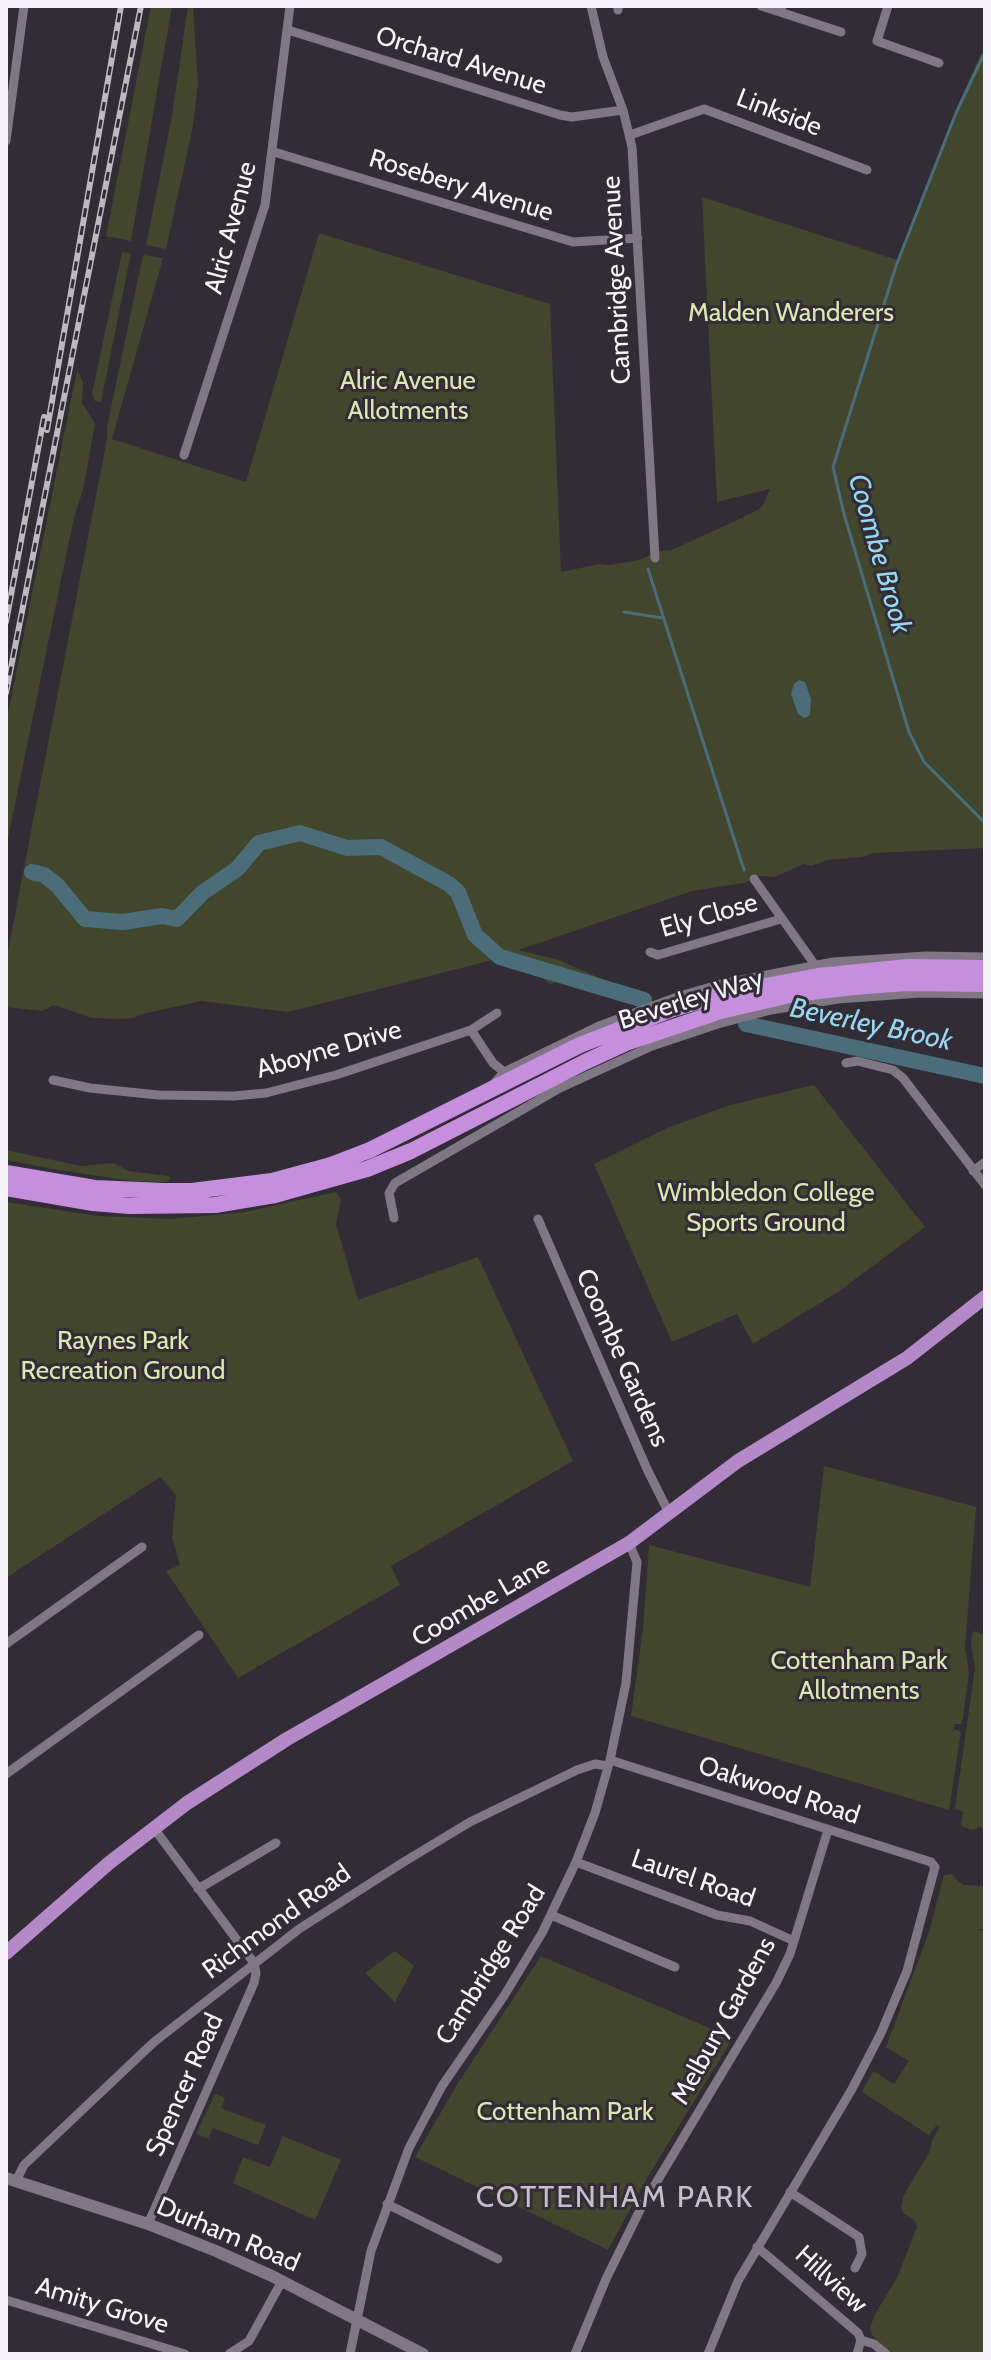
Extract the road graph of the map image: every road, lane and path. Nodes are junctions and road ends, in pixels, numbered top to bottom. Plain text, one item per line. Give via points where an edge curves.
1 (24, 6) edge
2 (290, 6) edge
3 (591, 6) edge
4 (761, 6) edge
5 (888, 6) edge
6 (781, 9) edge
7 (288, 30) junction
8 (841, 32) dead end
9 (939, 63) dead end
10 (623, 110) junction
11 (630, 135) junction
12 (6, 141) edge
13 (274, 152) junction
14 (867, 170) dead end
15 (638, 238) junction
16 (184, 455) dead end
17 (655, 558) dead end
18 (754, 879) dead end
19 (781, 919) junction
20 (650, 952) dead end
21 (985, 957) edge
22 (815, 965) junction
23 (985, 968) edge
24 (985, 984) edge
25 (985, 994) edge
26 (497, 1013) dead end
27 (471, 1030) junction
28 (846, 1063) dead end
29 (504, 1072) junction
30 (53, 1080) dead end
31 (488, 1093) junction
32 (473, 1136) junction
33 (432, 1140) junction
34 (985, 1162) edge
35 (973, 1171) junction
36 (6, 1173) edge
37 (985, 1185) edge
38 (6, 1188) edge
39 (394, 1218) dead end
40 (538, 1219) dead end
41 (985, 1297) edge
42 (669, 1513) junction
43 (629, 1543) junction
44 (142, 1547) dead end
45 (199, 1635) dead end
46 (6, 1644) edge
47 (609, 1763) junction
48 (6, 1774) edge
49 (153, 1827) junction
50 (828, 1830) junction
51 (276, 1843) dead end
52 (576, 1862) junction
53 (198, 1889) junction
54 (551, 1915) junction
55 (794, 1941) junction
56 (6, 1953) edge
57 (254, 1963) junction
58 (675, 1967) dead end
59 (11, 2180) edge
60 (790, 2192) junction
61 (387, 2204) junction
62 (148, 2224) junction
63 (757, 2247) junction
64 (498, 2259) dead end
65 (855, 2268) dead end
66 (282, 2281) junction
67 (6, 2300) edge
68 (356, 2319) junction
69 (861, 2340) junction
70 (185, 2354) edge
71 (229, 2354) edge
72 (350, 2354) edge
73 (423, 2354) edge
74 (575, 2354) edge
75 (708, 2354) edge
76 (857, 2354) edge
77 (886, 2354) edge

1 - 12 street
2 - 7 street, Alric Avenue
3 - 10 street, Cambridge Avenue
4 - 6 street
5 - 9 street via 877,41
6 - 8 street
7 - 10 street, Orchard Avenue via 560,115
7 - 13 street, Alric Avenue
10 - 11 street, Cambridge Avenue
11 - 14 street, Linkside via 704,109
11 - 15 street, Cambridge Avenue
13 - 15 street, Rosebery Avenue via 573,242
13 - 16 street, Alric Avenue via 263,217
15 - 17 street, Cambridge Avenue
18 - 19 street
19 - 20 street, Ely Close via 658,955
19 - 22 street
21 - 22 street, Beverley Way
22 - 29 street, Beverley Way via 680,996 599,1026
23 - 31 highway, Beverley Way via 852,972 724,994 620,1027
24 - 33 highway, Beverley Way via 854,987 721,1011 599,1055
25 - 32 street, Beverley Way via 838,999 718,1024 615,1061
26 - 27 street, Aboyne Drive
27 - 29 street
27 - 30 street, Aboyne Drive via 266,1093 158,1095
28 - 35 street via 893,1070 903,1078
29 - 31 street, Beverley Way
31 - 36 highway, Beverley Way via 370,1150 272,1181 152,1191
32 - 33 street, Beverley Way
32 - 39 street, Beverley Way via 395,1183 389,1193
33 - 38 highway, Beverley Way via 334,1180 215,1205 105,1204
34 - 35 street
35 - 37 street
40 - 42 street, Coombe Gardens
41 - 42 main road, Coombe Lane via 907,1358 738,1461
42 - 43 main road, Coombe Lane
43 - 47 street, Cambridge Road via 637,1562 634,1613
43 - 49 main road, Coombe Lane via 287,1739
44 - 46 street
45 - 48 street
47 - 50 street, Oakwood Road
47 - 52 street, Cambridge Road
47 - 57 street, Richmond Road via 577,1770 470,1822
49 - 53 street
49 - 56 main road, Coombe Lane
50 - 55 street, Melbury Gardens
50 - 60 street, Oakwood Road via 934,1865 894,2004 852,2089
51 - 53 street
52 - 54 street, Cambridge Road
52 - 55 street, Laurel Road
53 - 57 street
54 - 58 street
54 - 61 street, Cambridge Road via 428,2110
55 - 74 street, Melbury Gardens via 776,1983 641,2208
57 - 59 street, Richmond Road via 128,2066
57 - 62 street, Spencer Road via 254,1983
59 - 62 main road, Durham Road
60 - 63 street
60 - 65 street via 859,2237 863,2249
61 - 64 street
61 - 68 street, Cambridge Road
62 - 66 main road, Durham Road
63 - 69 street, Hillview
63 - 75 street
66 - 68 main road, Durham Road
66 - 71 street via 249,2341
67 - 70 street, Amity Grove
68 - 72 street, Cambridge Road
68 - 73 main road, Durham Road
69 - 76 street, Hillview
69 - 77 street

